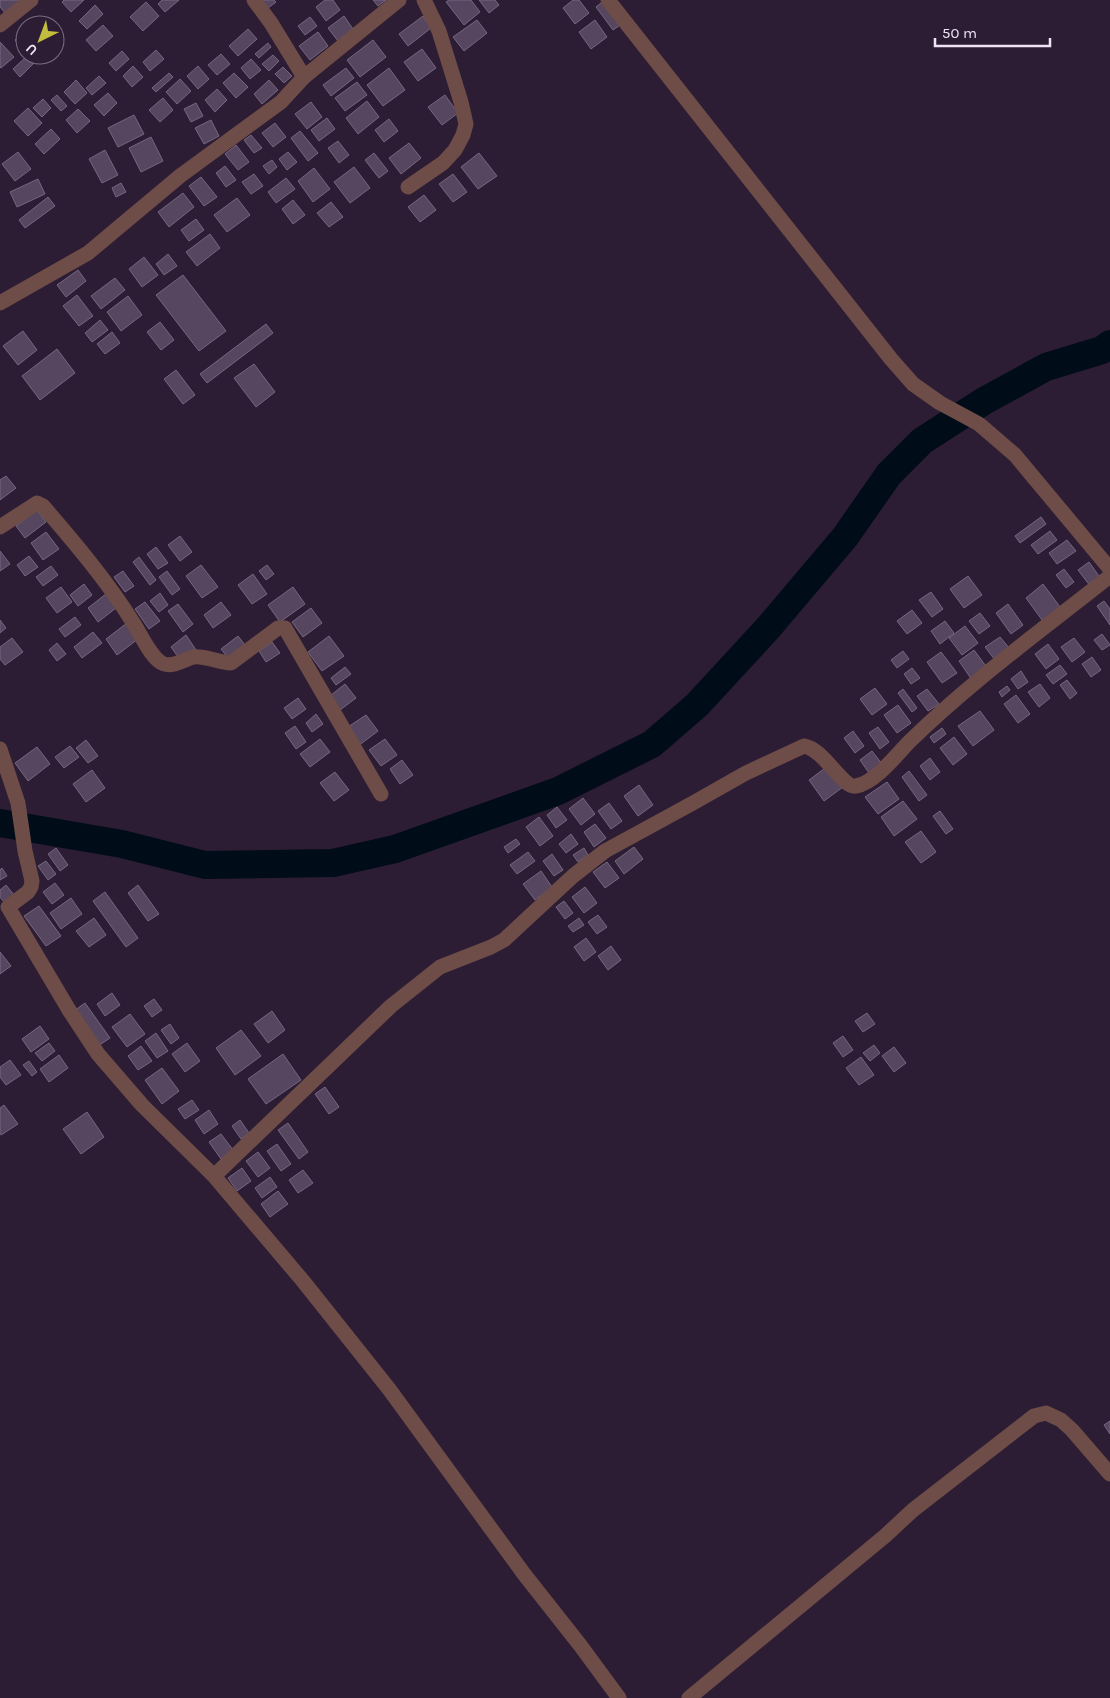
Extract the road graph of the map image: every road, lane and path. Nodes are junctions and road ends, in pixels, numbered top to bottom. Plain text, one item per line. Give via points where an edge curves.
1 (31, 0) edge
2 (254, 0) edge
3 (399, 0) edge
4 (424, 0) edge
5 (608, 0) edge
6 (0, 25) edge
7 (304, 77) junction
8 (408, 187) dead end
9 (0, 303) edge
10 (0, 527) edge
11 (1110, 569) edge
12 (1110, 576) edge
13 (0, 749) edge
14 (381, 794) dead end
15 (4, 909) edge
16 (214, 1176) junction
17 (1110, 1474) edge
18 (619, 1698) edge
19 (689, 1698) edge

1 - 6 street
2 - 7 street
3 - 7 street
4 - 8 street via 440,31 466,124 455,150 443,163
5 - 11 street via 891,360 913,384 979,424 1015,455
7 - 9 street via 281,102 180,176 88,253
10 - 14 street via 37,503 43,506 103,580 154,656 163,664 172,665 195,657 230,663 278,628 285,628
12 - 16 street via 970,688 865,782 850,786 813,748 804,746 746,773 605,851 504,940 440,967 391,1006
13 - 15 street via 18,802 32,881 28,892
15 - 16 street via 98,1054 142,1106
16 - 18 street via 389,1389
17 - 19 street via 1061,1420 1046,1412 1034,1416 914,1510

